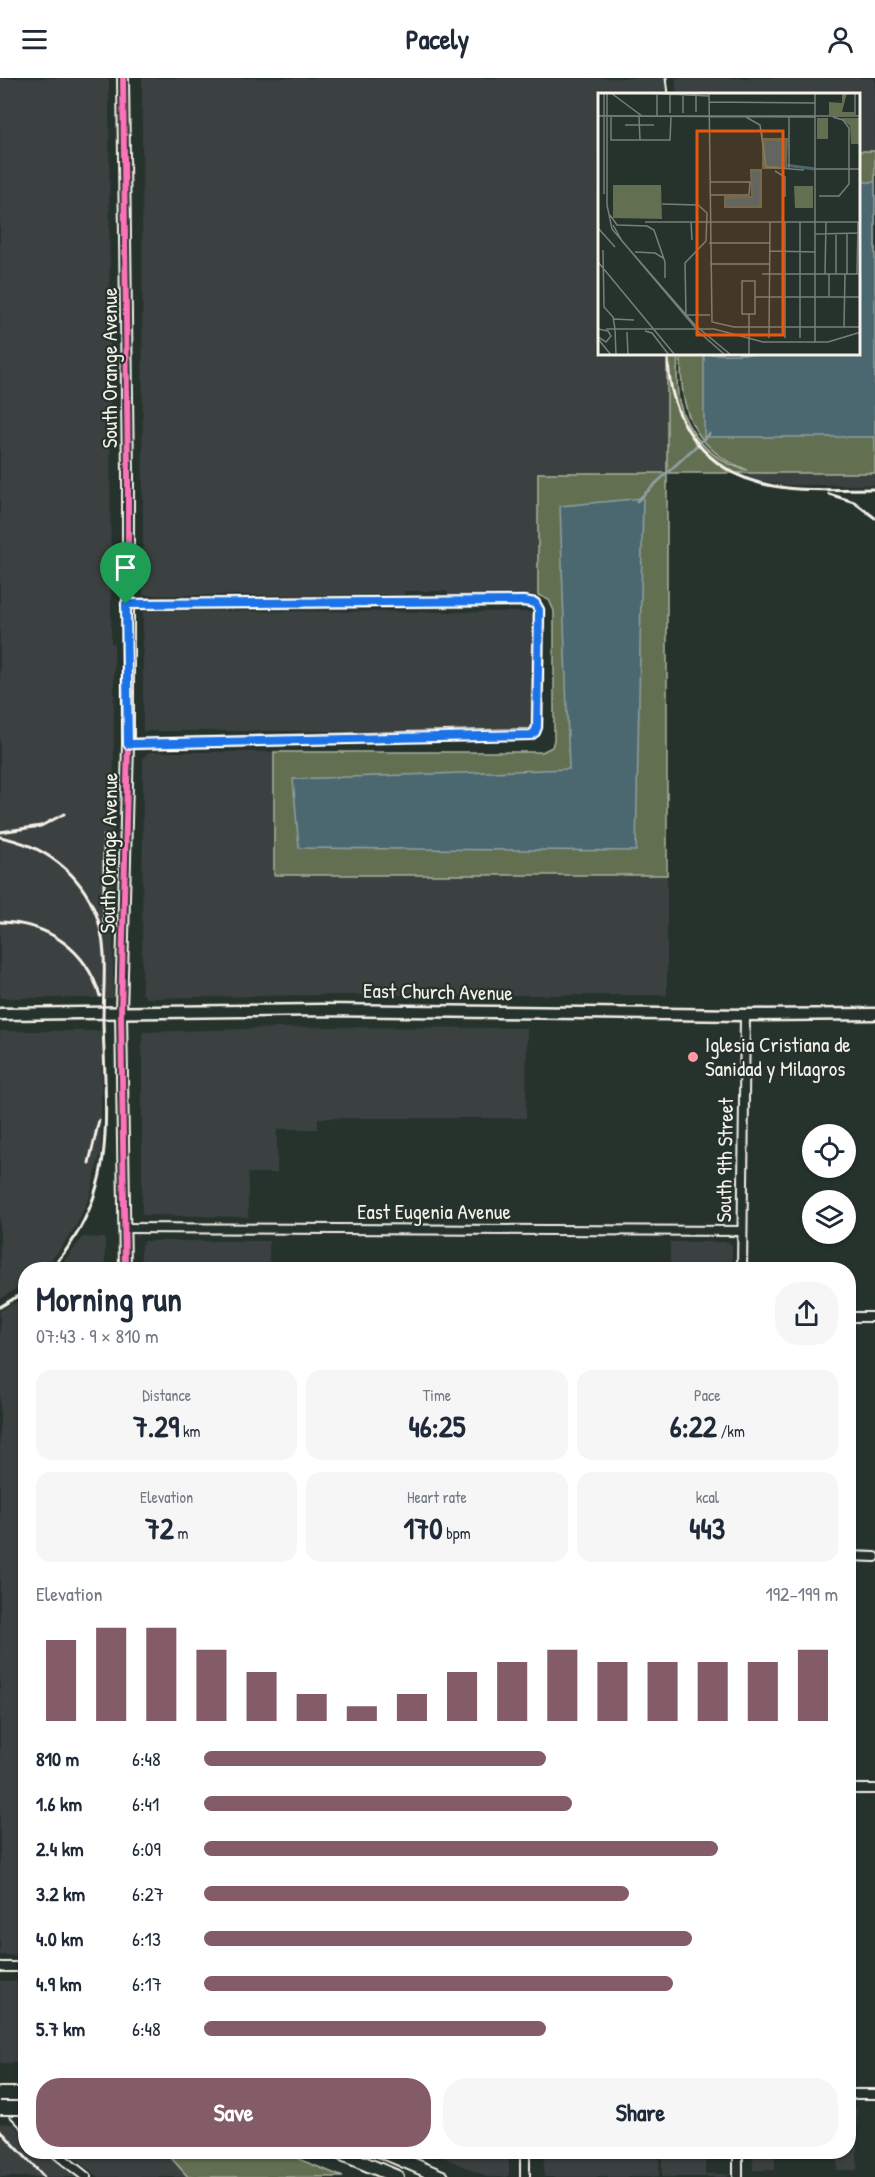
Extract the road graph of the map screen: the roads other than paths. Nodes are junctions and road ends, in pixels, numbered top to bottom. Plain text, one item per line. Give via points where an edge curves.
1 (123, 78) edge
2 (126, 604) junction
3 (128, 744) junction
4 (122, 1013) junction
5 (0, 1014) edge
6 (875, 1014) edge
7 (745, 1015) junction
8 (124, 1228) junction
9 (742, 1231) junction
10 (125, 1262) edge
11 (742, 1262) edge
12 (856, 1317) edge
13 (875, 1317) edge
14 (856, 1556) edge
15 (875, 1557) edge
16 (856, 1789) edge
17 (875, 1789) edge
18 (0, 1967) edge
19 (18, 1967) edge
20 (856, 2094) edge
21 (875, 2094) edge
22 (18, 2095) edge
23 (0, 2097) edge
24 (0, 2108) edge
25 (18, 2108) edge
26 (18, 2117) edge
27 (63, 2159) edge
28 (354, 2159) edge
29 (400, 2159) edge
30 (525, 2159) edge
31 (738, 2159) edge
32 (86, 2177) edge
33 (397, 2177) edge
34 (442, 2177) edge
35 (525, 2177) edge
36 (738, 2177) edge

1 - 2 street, South Orange Avenue
2 - 3 street, South Orange Avenue
2 - 3 street via 524,601 535,603 539,610 537,727 531,735
3 - 4 street, South Orange Avenue
4 - 5 main road, East Church Avenue
4 - 7 main road, East Church Avenue via 322,1010
4 - 8 street, South Orange Avenue
6 - 7 main road, East Church Avenue
7 - 9 street, South 9th Street
8 - 9 street, East Eugenia Avenue
8 - 10 street, South Orange Avenue
9 - 11 street, South 9th Street
12 - 13 street
14 - 15 street
16 - 17 street
18 - 19 street
20 - 21 street
22 - 23 main road
23 - 26 street
24 - 25 main road, bridge
27 - 32 street
28 - 33 main road
29 - 34 main road
30 - 35 street
31 - 36 street

